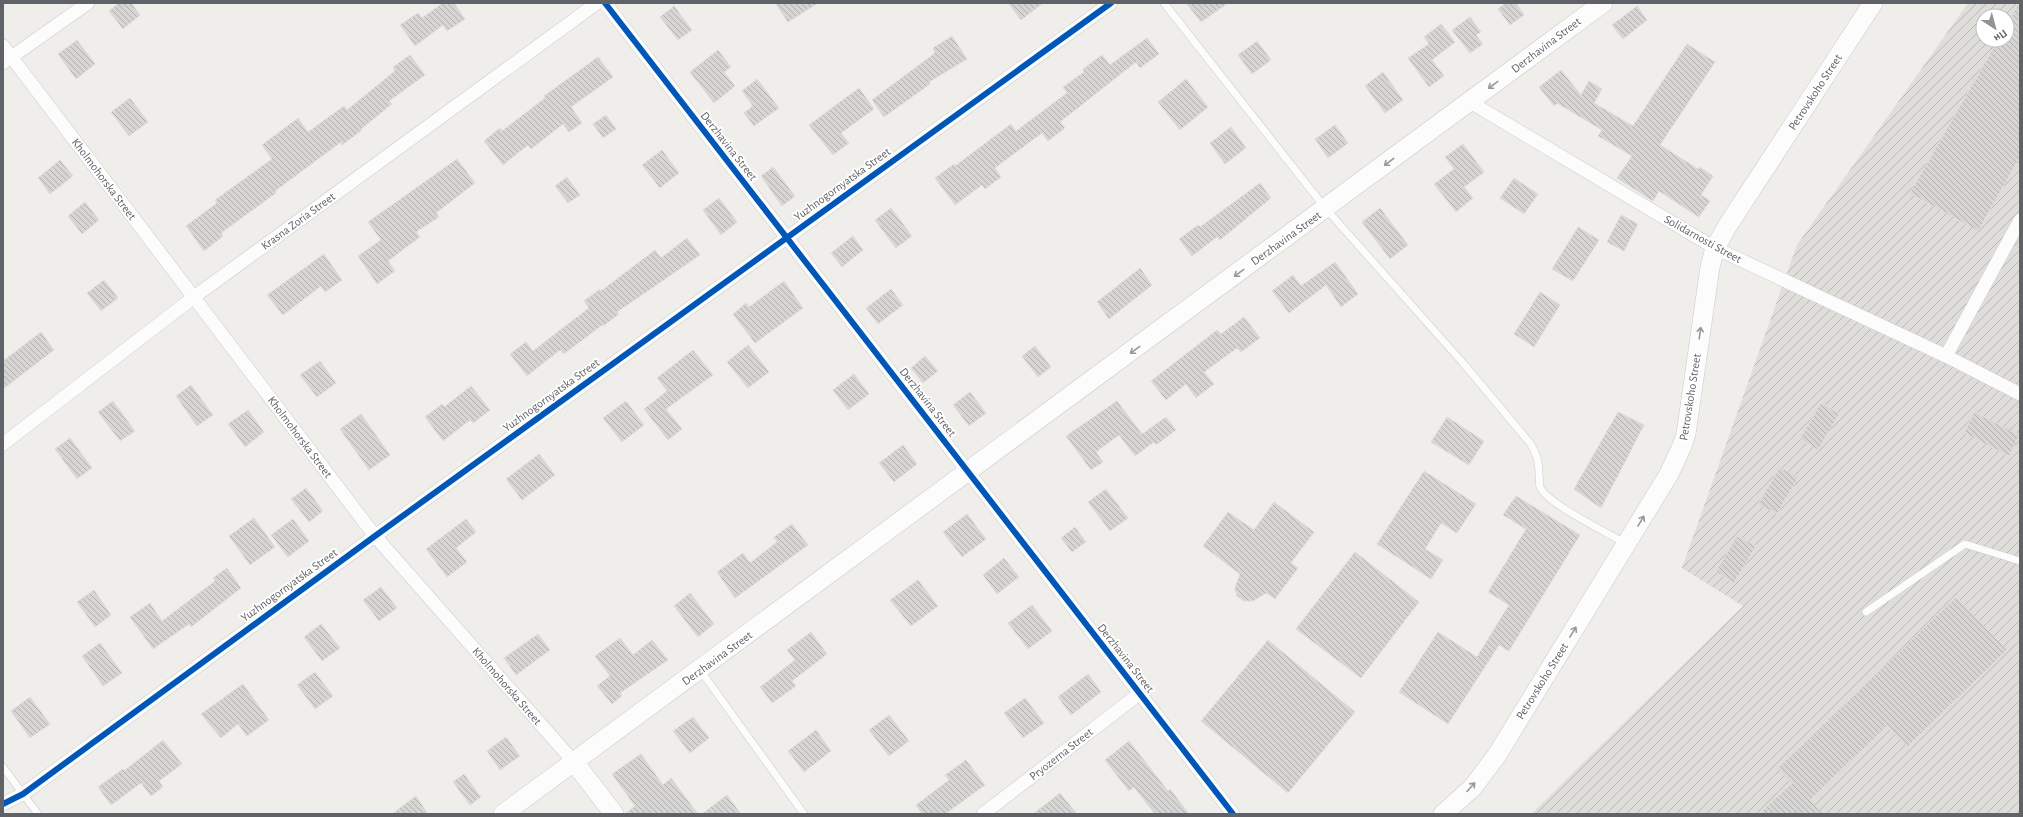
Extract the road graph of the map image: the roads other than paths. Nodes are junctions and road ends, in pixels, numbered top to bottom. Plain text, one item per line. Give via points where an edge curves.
1 (88, 3) edge
2 (597, 3) edge
3 (605, 3) edge
4 (1111, 3) edge
5 (1164, 3) edge
6 (1603, 3) edge
7 (1873, 3) edge
8 (3, 46) edge
9 (7, 60) edge
10 (1470, 102) junction
11 (1326, 209) junction
12 (2020, 220) edge
13 (786, 238) junction
14 (1715, 248) junction
15 (194, 297) junction
16 (1946, 356) junction
17 (2020, 394) edge
18 (3, 444) edge
19 (969, 472) junction
20 (375, 536) junction
21 (1627, 544) junction
22 (2020, 561) edge
23 (1866, 612) dead end
24 (700, 670) junction
25 (1139, 694) junction
26 (574, 762) junction
27 (3, 767) edge
28 (23, 794) junction
29 (3, 804) edge
30 (38, 814) edge
31 (503, 814) edge
32 (614, 814) edge
33 (804, 814) edge
34 (983, 814) edge
35 (1233, 814) edge
36 (1443, 814) edge

1 - 9 street
2 - 15 street, Krasna Zoria Street
3 - 13 street, Derzhavina Street
4 - 13 street, Yuzhnogornyatska Street
5 - 11 lane
6 -> 10 main road, Derzhavina Street
7 - 14 main road, Petrovskoho Street
8 - 9 street, Kholmohorska Street
9 - 15 street, Kholmohorska Street
10 -> 11 main road, Derzhavina Street
10 - 14 street, Solidarnosti Street
11 -> 19 main road, Derzhavina Street
11 - 21 lane via 1463,363 1530,443 1538,457 1540,487 1545,494 1557,504
12 - 16 street
13 - 19 street, Derzhavina Street
13 - 20 street, Yuzhnogornyatska Street
14 - 16 street, Solidarnosti Street
21 -> 14 main road, Petrovskoho Street via 1669,474 1686,434 1710,267
15 - 18 street, Krasna Zoria Street
15 - 20 street, Kholmohorska Street
16 - 17 street, Solidarnosti Street
19 - 24 main road, Derzhavina Street
19 - 25 street, Derzhavina Street
20 - 26 street, Kholmohorska Street
20 - 28 street, Yuzhnogornyatska Street
36 -> 21 main road, Petrovskoho Street via 1472,787 1497,755
22 - 23 lane via 1965,544
24 - 26 main road, Derzhavina Street
24 - 33 lane
25 - 34 street, Pryozerna Street
25 - 35 street, Derzhavina Street
26 - 31 main road, Derzhavina Street
26 - 32 main road, Kholmohorska Street
27 - 28 lane
28 - 29 street, Yuzhnogornyatska Street
28 - 30 lane

